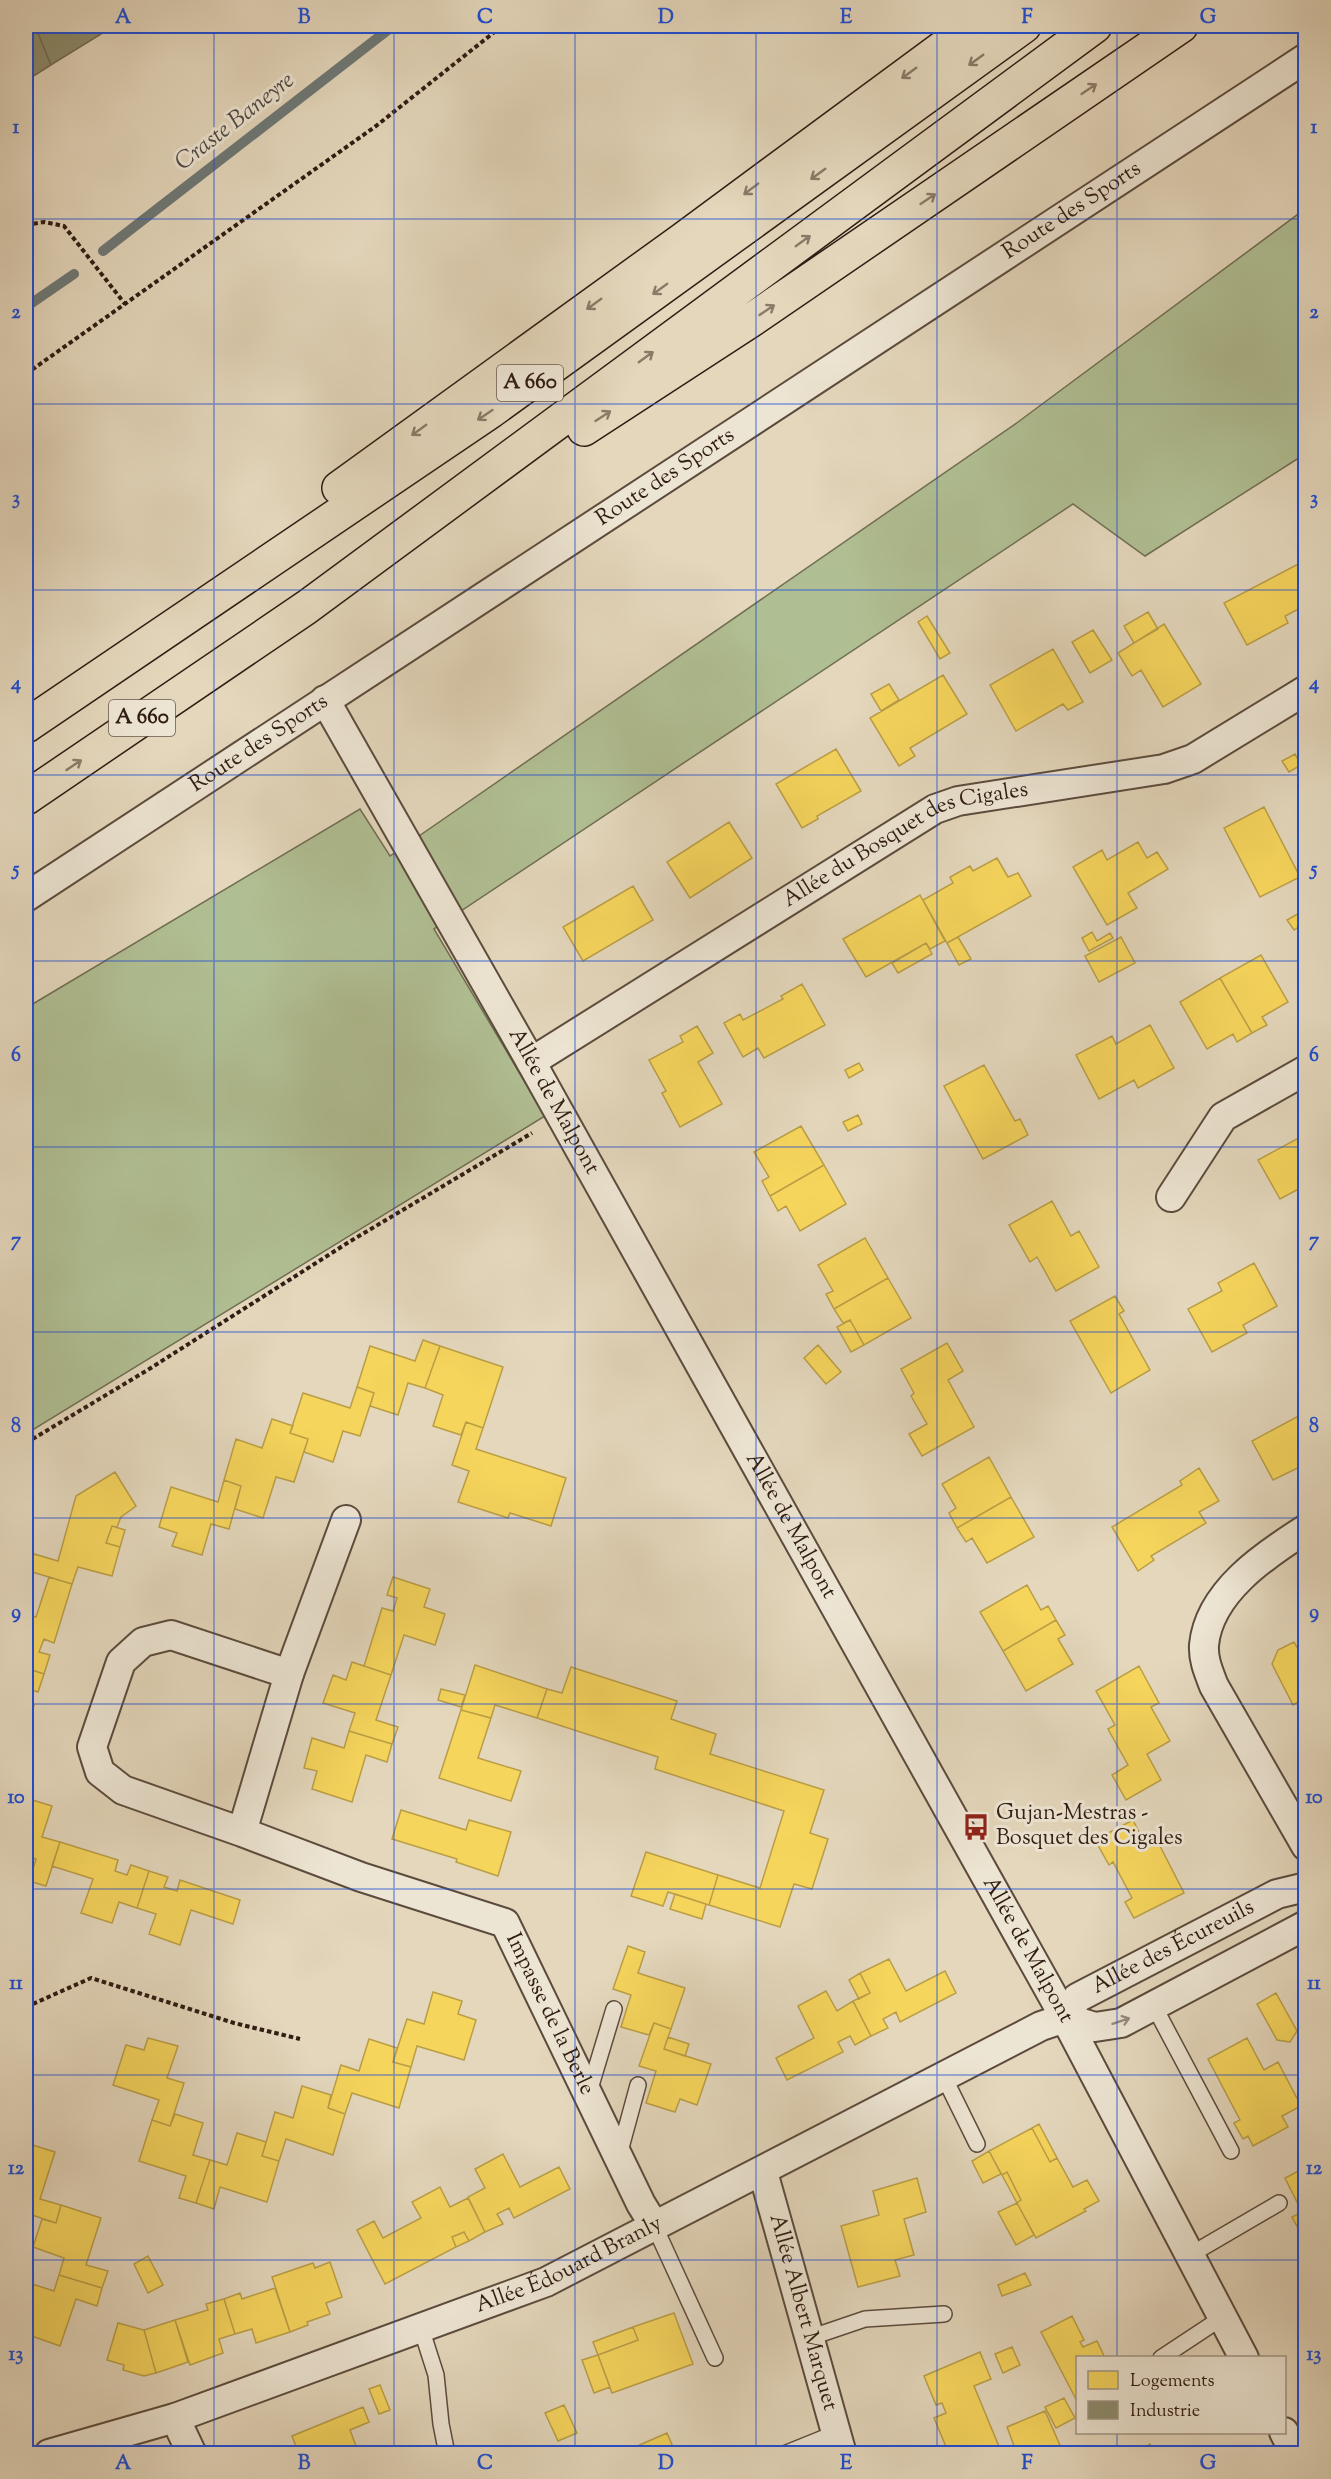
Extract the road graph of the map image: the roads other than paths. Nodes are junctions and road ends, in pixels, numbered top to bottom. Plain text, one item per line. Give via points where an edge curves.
1 (972, 26) edge
2 (1024, 26) edge
3 (1095, 26) edge
4 (1181, 26) edge
5 (1305, 58) edge
6 (307, 607) junction
7 (1305, 690) edge
8 (325, 700) junction
9 (26, 720) edge
10 (26, 726) edge
11 (26, 798) edge
12 (26, 897) edge
13 (531, 1062) junction
14 (1305, 1070) edge
15 (1171, 1197) dead end
16 (346, 1520) dead end
17 (1305, 1529) edge
18 (289, 1674) junction
19 (242, 1832) junction
20 (1305, 1846) edge
21 (1305, 1887) edge
22 (1305, 1925) edge
23 (1154, 2006) junction
24 (614, 2009) dead end
25 (1065, 2018) junction
26 (944, 2077) junction
27 (639, 2085) dead end
28 (588, 2094) junction
29 (977, 2144) dead end
30 (1232, 2151) dead end
31 (618, 2157) junction
32 (763, 2172) junction
33 (1279, 2203) dead end
34 (654, 2225) junction
35 (1190, 2255) junction
36 (944, 2314) dead end
37 (1223, 2317) junction
38 (421, 2328) junction
39 (809, 2338) junction
40 (1164, 2356) edge
41 (1243, 2356) edge
42 (715, 2358) dead end
43 (175, 2418) junction
44 (1285, 2434) edge
45 (839, 2443) edge
46 (49, 2454) edge
47 (192, 2454) edge
48 (447, 2454) edge
49 (784, 2454) edge
50 (1295, 2454) edge

1 -> 9 highway
2 -> 10 highway, A 660 via 492,411
6 -> 3 highway, A 660
6 -> 4 highway via 750,321
5 - 8 street, Route des Sports
11 -> 6 highway, A 660
7 - 13 street, Allée du Bosquet des Cigales via 1193,759 1164,769 958,801 935,809
8 - 12 street, Route des Sports
8 - 13 street, Allée de Malpont
13 - 25 street, Allée de Malpont
14 - 15 street via 1223,1117
16 - 18 street
17 - 20 street via 1231,1589 1217,1607 1204,1645 1205,1662 1214,1686
18 - 19 street
18 - 19 street, Impasse de la Berle via 171,1635 143,1642 121,1662 92,1747 100,1772 123,1790
19 - 28 street, Impasse de la Berle via 361,1877 505,1923
21 - 25 street, Allée des Écureuils via 1277,1894 1077,1998
22 - 23 street, Allée des Écureuils
25 -> 23 street, Allée des Écureuils via 1095,2027 1121,2023
23 - 30 lane
24 - 28 lane
25 - 26 street, Allée Édouard Branly via 1041,2026
25 - 35 street, Allée de Malpont
26 - 29 lane
26 - 32 street, Allée Édouard Branly
27 - 31 lane
28 - 31 street, Impasse de la Berle
31 - 34 street, Impasse de la Berle
32 - 34 street, Allée Édouard Branly
32 - 39 street, Allée Albert Marquet
33 - 35 lane
34 - 38 street, Allée Édouard Branly via 546,2282
34 - 42 lane
35 - 37 street, Allée de Malpont
36 - 39 lane via 864,2319
37 - 40 lane
37 - 41 street, Allée de Malpont
38 - 43 street, Allée Édouard Branly
38 - 48 lane via 436,2375
39 - 45 street, Allée Albert Marquet
43 - 46 street, Allée Édouard Branly
43 - 47 street
44 - 50 street
45 - 49 lane

